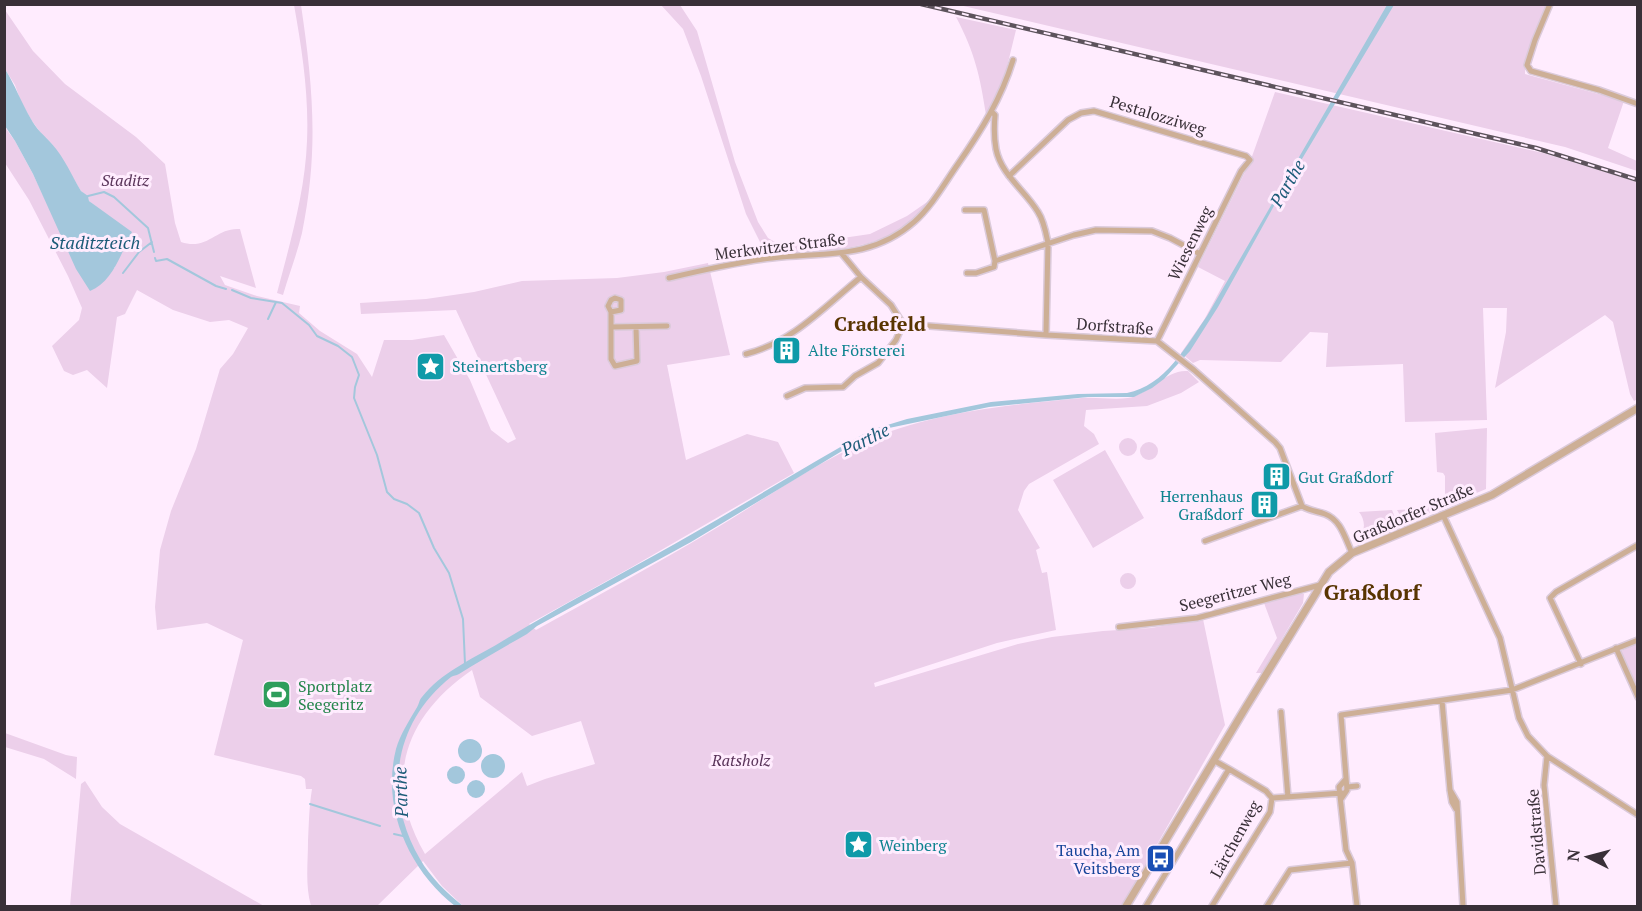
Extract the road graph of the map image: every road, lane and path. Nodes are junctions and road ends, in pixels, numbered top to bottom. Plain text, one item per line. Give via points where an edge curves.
1 (1550, 4) edge
2 (1013, 60) dead end
3 (1638, 104) edge
4 (992, 112) junction
5 (1250, 160) joint
6 (1009, 176) junction
7 (965, 210) dead end
8 (1048, 243) junction
9 (842, 254) junction
10 (1200, 254) junction
11 (995, 261) junction
12 (967, 273) dead end
13 (861, 277) junction
14 (669, 278) dead end
15 (611, 312) dead end
16 (903, 324) junction
17 (667, 326) dead end
18 (611, 327) junction
19 (636, 327) junction
20 (1046, 335) junction
21 (1157, 340) junction
22 (746, 354) dead end
23 (787, 396) dead end
24 (1638, 408) edge
25 (1302, 506) junction
26 (1443, 515) junction
27 (1205, 541) dead end
28 (1638, 545) edge
29 (1352, 553) junction
30 (1320, 585) junction
31 (1119, 627) dead end
32 (1638, 640) edge
33 (1616, 648) junction
34 (1581, 664) junction
35 (1512, 690) junction
36 (1638, 697) edge
37 (1442, 701) junction
38 (1281, 712) dead end
39 (1547, 756) junction
40 (1215, 760) junction
41 (1229, 769) junction
42 (1357, 786) dead end
43 (1343, 793) junction
44 (1288, 797) junction
45 (1272, 798) junction
46 (1638, 815) edge
47 (1352, 863) junction
48 (1126, 906) edge
49 (1146, 906) edge
50 (1212, 906) edge
51 (1267, 906) edge
52 (1357, 906) edge
53 (1463, 906) edge
54 (1556, 906) edge

1 - 3 street via 1527,65 1531,71
2 - 4 street, Merkwitzer Straße via 1005,88
4 - 6 street via 996,149
4 - 9 street, Merkwitzer Straße via 929,206 913,223 868,247
5 - 6 street, Pestalozziweg via 1094,111 1068,120
5 - 10 street, Wiesenweg
6 - 8 street via 1039,212
7 - 11 street via 984,210
8 - 10 street via 1096,230 1152,231
8 - 11 street
8 - 20 street
9 - 13 street
9 - 14 street, Merkwitzer Straße via 753,260
10 - 21 street, Wiesenweg
11 - 12 street via 994,267
13 - 16 street via 891,305
13 - 22 street via 789,337
15 - 18 street
16 - 20 street, Dorfstraße
16 - 23 street via 878,363 843,387 805,388
17 - 19 street
18 - 19 street
18 - 19 street via 615,366 637,362
20 - 21 street, Dorfstraße
21 - 25 street, Dorfstraße via 1275,442
24 - 26 street, Graßdorfer Straße via 1492,495
25 - 27 street
25 - 29 street via 1336,519
26 - 29 street, Graßdorfer Straße
26 - 35 street via 1500,638
28 - 34 street via 1550,598
29 - 30 street, Graßdorfer Straße
30 - 31 street, Seegeritzer Weg via 1197,618
30 - 40 street, Graßdorfer Straße
32 - 33 street
33 - 34 street
33 - 36 street
34 - 35 street
35 - 37 street
35 - 39 street via 1528,736
37 - 43 street via 1341,715 1346,779 1340,787
37 - 53 street via 1450,790 1457,801
38 - 44 street
39 - 46 street
39 - 54 street, Davidstraße via 1545,784
40 - 41 street
40 - 48 street, Graßdorfer Straße
41 - 45 street, Lärchenweg
41 - 49 street
42 - 43 street
43 - 44 street
43 - 47 street via 1346,850
44 - 45 street
45 - 50 street, Lärchenweg via 1270,812
47 - 51 street via 1290,870
47 - 52 street

